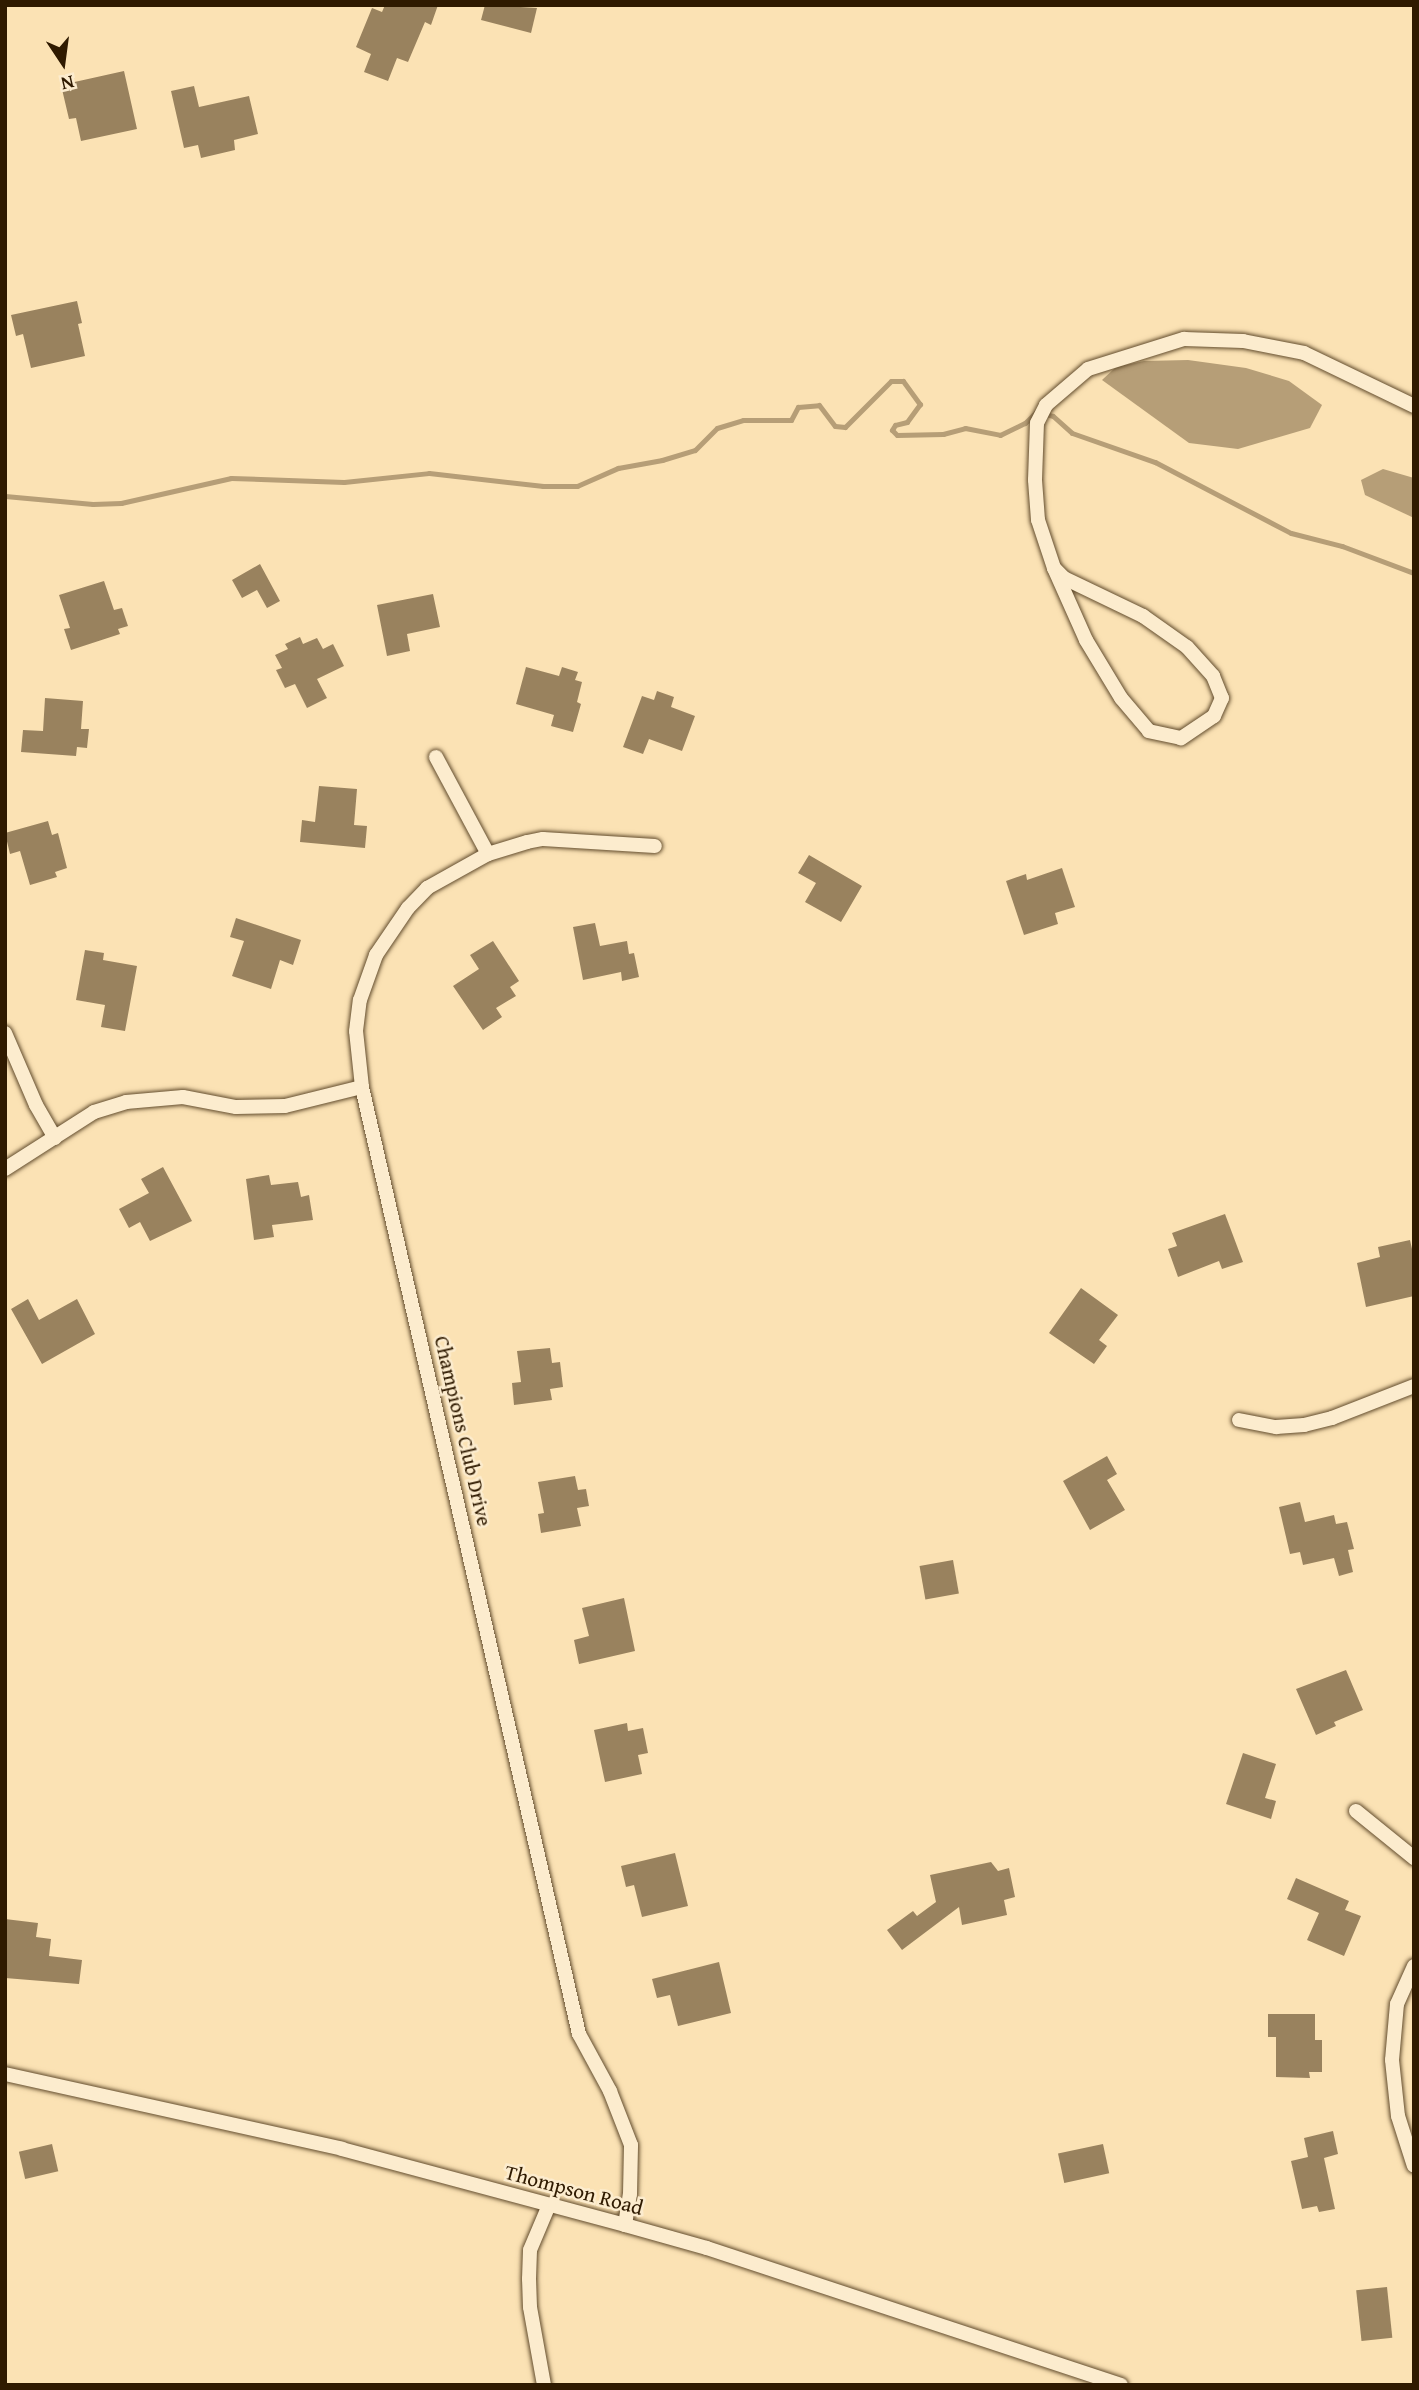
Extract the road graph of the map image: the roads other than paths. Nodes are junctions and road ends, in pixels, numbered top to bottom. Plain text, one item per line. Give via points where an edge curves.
1 (1414, 406) edge
2 (1054, 568) junction
3 (436, 757) dead end
4 (655, 846) dead end
5 (488, 855) junction
6 (5, 1033) edge
7 (362, 1087) junction
8 (55, 1138) junction
9 (5, 1169) edge
10 (1414, 1386) edge
11 (1239, 1420) dead end
12 (1356, 1811) dead end
13 (1414, 1858) edge
14 (1414, 1966) edge
15 (5, 2074) edge
16 (1414, 2166) edge
17 (549, 2205) junction
18 (625, 2225) junction
19 (544, 2385) edge
20 (1121, 2385) edge

1 - 2 street via 1304,353 1243,341 1184,339 1088,369 1046,405 1037,423 1038,520
2 - 2 street via 1086,640 1121,698 1149,732 1181,738 1214,716 1222,698 1213,676 1187,648 1143,616 1064,578
3 - 5 street
4 - 5 street, Champions Club Drive via 543,839
5 - 7 street, Champions Club Drive via 427,887 376,955 360,1000 356,1031
6 - 8 street
7 - 8 street via 285,1106 236,1107 183,1097 126,1102 94,1112
7 - 18 street, Champions Club Drive via 579,2034 610,2091 631,2145
8 - 9 street
10 - 11 street via 1304,1425 1276,1427
12 - 13 street
14 - 16 street via 1397,2004 1392,2060 1398,2116
15 - 17 street, Thompson Road via 342,2148
17 - 18 street, Thompson Road
17 - 19 street via 530,2250 529,2279
18 - 20 street, Thompson Road

